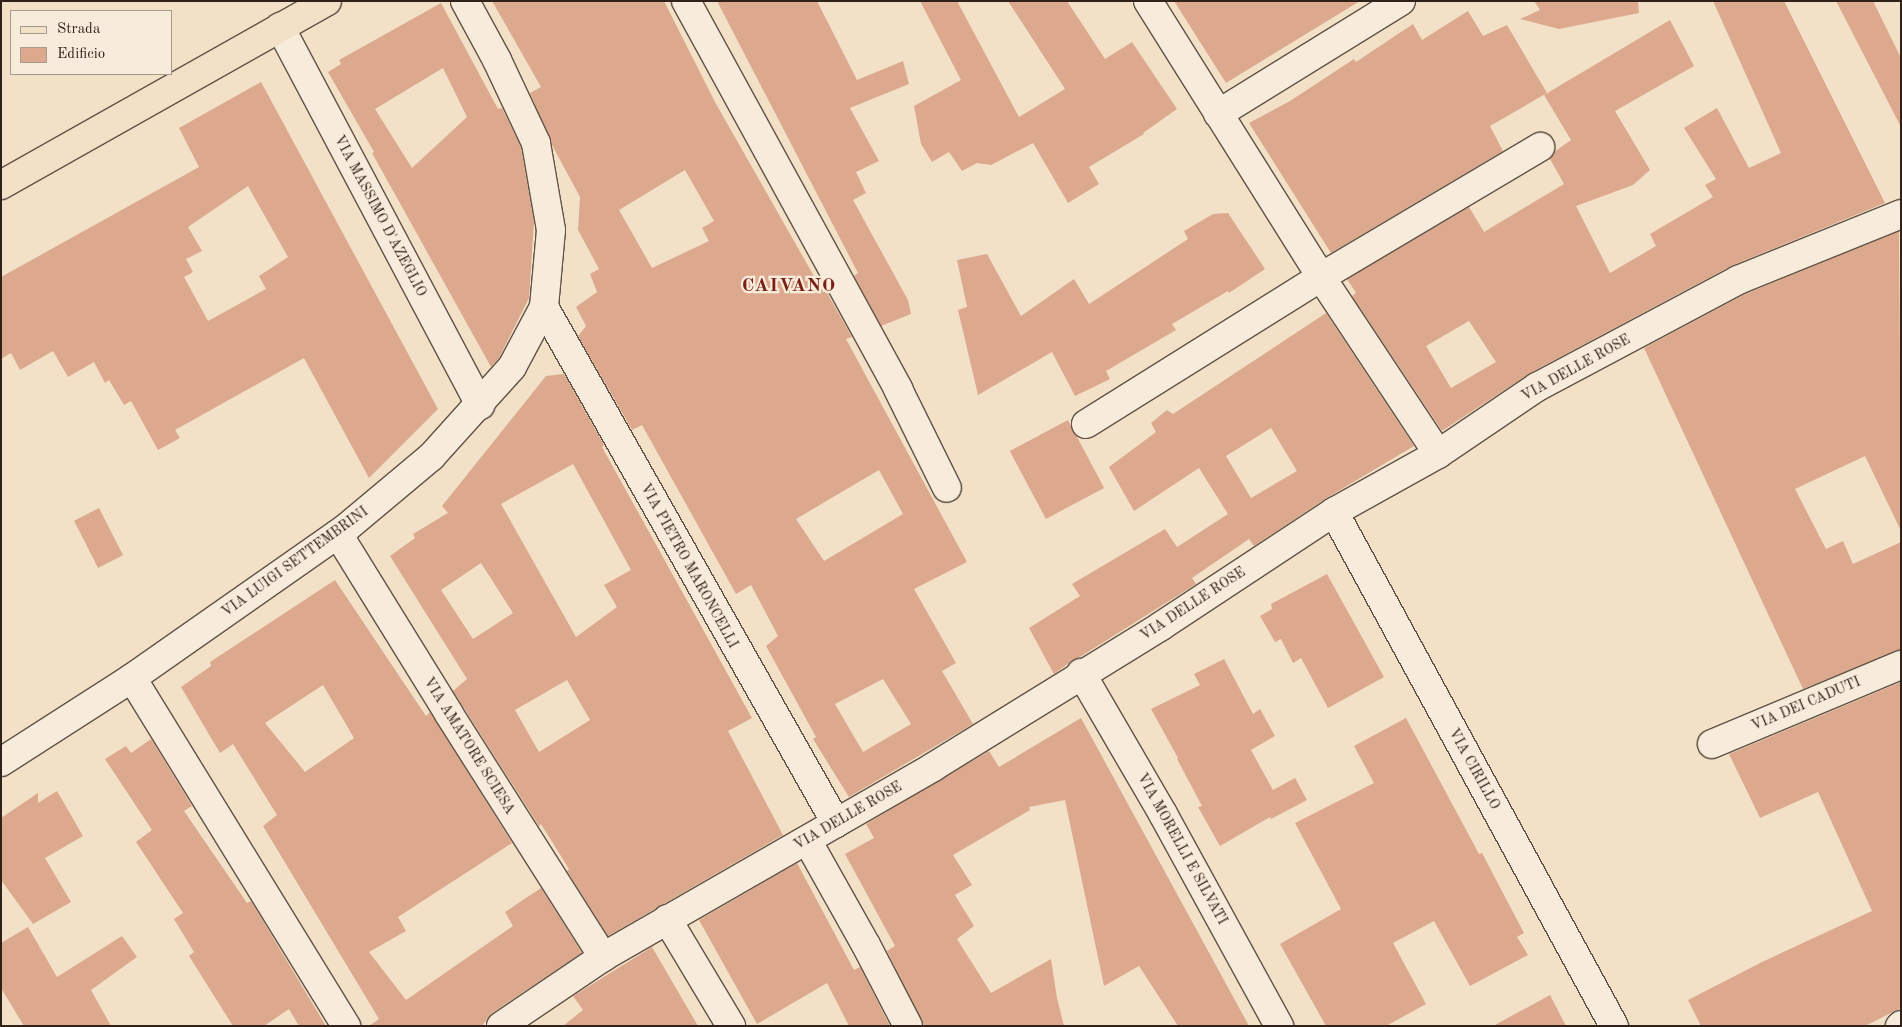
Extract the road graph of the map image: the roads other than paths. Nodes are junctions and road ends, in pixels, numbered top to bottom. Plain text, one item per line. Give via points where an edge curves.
1 (327, 1) edge
2 (466, 1) edge
3 (686, 1) edge
4 (1148, 1) edge
5 (1401, 1) edge
6 (280, 27) junction
7 (1218, 114) junction
8 (1540, 146) dead end
9 (1, 186) edge
10 (1901, 214) edge
11 (1321, 277) junction
12 (544, 307) junction
13 (480, 405) junction
14 (1086, 424) dead end
15 (1438, 454) junction
16 (947, 488) dead end
17 (1334, 512) junction
18 (338, 534) junction
19 (1901, 665) edge
20 (1082, 673) junction
21 (132, 678) junction
22 (1712, 744) dead end
23 (1, 762) edge
24 (836, 823) junction
25 (807, 840) junction
26 (667, 920) junction
27 (603, 957) junction
28 (346, 1026) edge
29 (502, 1026) edge
30 (731, 1026) edge
31 (908, 1026) edge
32 (1279, 1026) edge
33 (1614, 1026) edge

1 - 6 main road
2 - 12 street, VIA LUIGI SETTEMBRINI via 536,143 551,230
3 - 16 street via 898,389
4 - 7 street
5 - 7 street
6 - 9 main road
6 - 13 street, VIA MASSIMO D'AZEGLIO
7 - 11 street
8 - 11 street
10 - 15 street, VIA DELLE ROSE via 1738,280 1537,387
11 - 14 street
11 - 15 street
12 - 13 street, VIA LUIGI SETTEMBRINI via 512,367
12 - 24 street, VIA PIETRO MARONCELLI
13 - 18 street, VIA LUIGI SETTEMBRINI via 431,457
15 - 17 street, VIA DELLE ROSE
17 - 20 street, VIA DELLE ROSE via 1161,626
17 - 33 street, VIA CIRILLO
18 - 21 street, VIA LUIGI SETTEMBRINI
18 - 27 street, VIA AMATORE SCIESA
19 - 22 street, VIA DEI CADUTI
20 - 24 street, VIA DELLE ROSE via 933,767
20 - 32 street, VIA MORELLI E SILVATI via 1164,814
21 - 23 street, VIA LUIGI SETTEMBRINI
21 - 28 street
24 - 25 street, VIA DELLE ROSE
25 - 26 street, VIA DELLE ROSE
25 - 31 street
26 - 27 street, VIA DELLE ROSE
26 - 30 street
27 - 29 street, VIA DELLE ROSE

